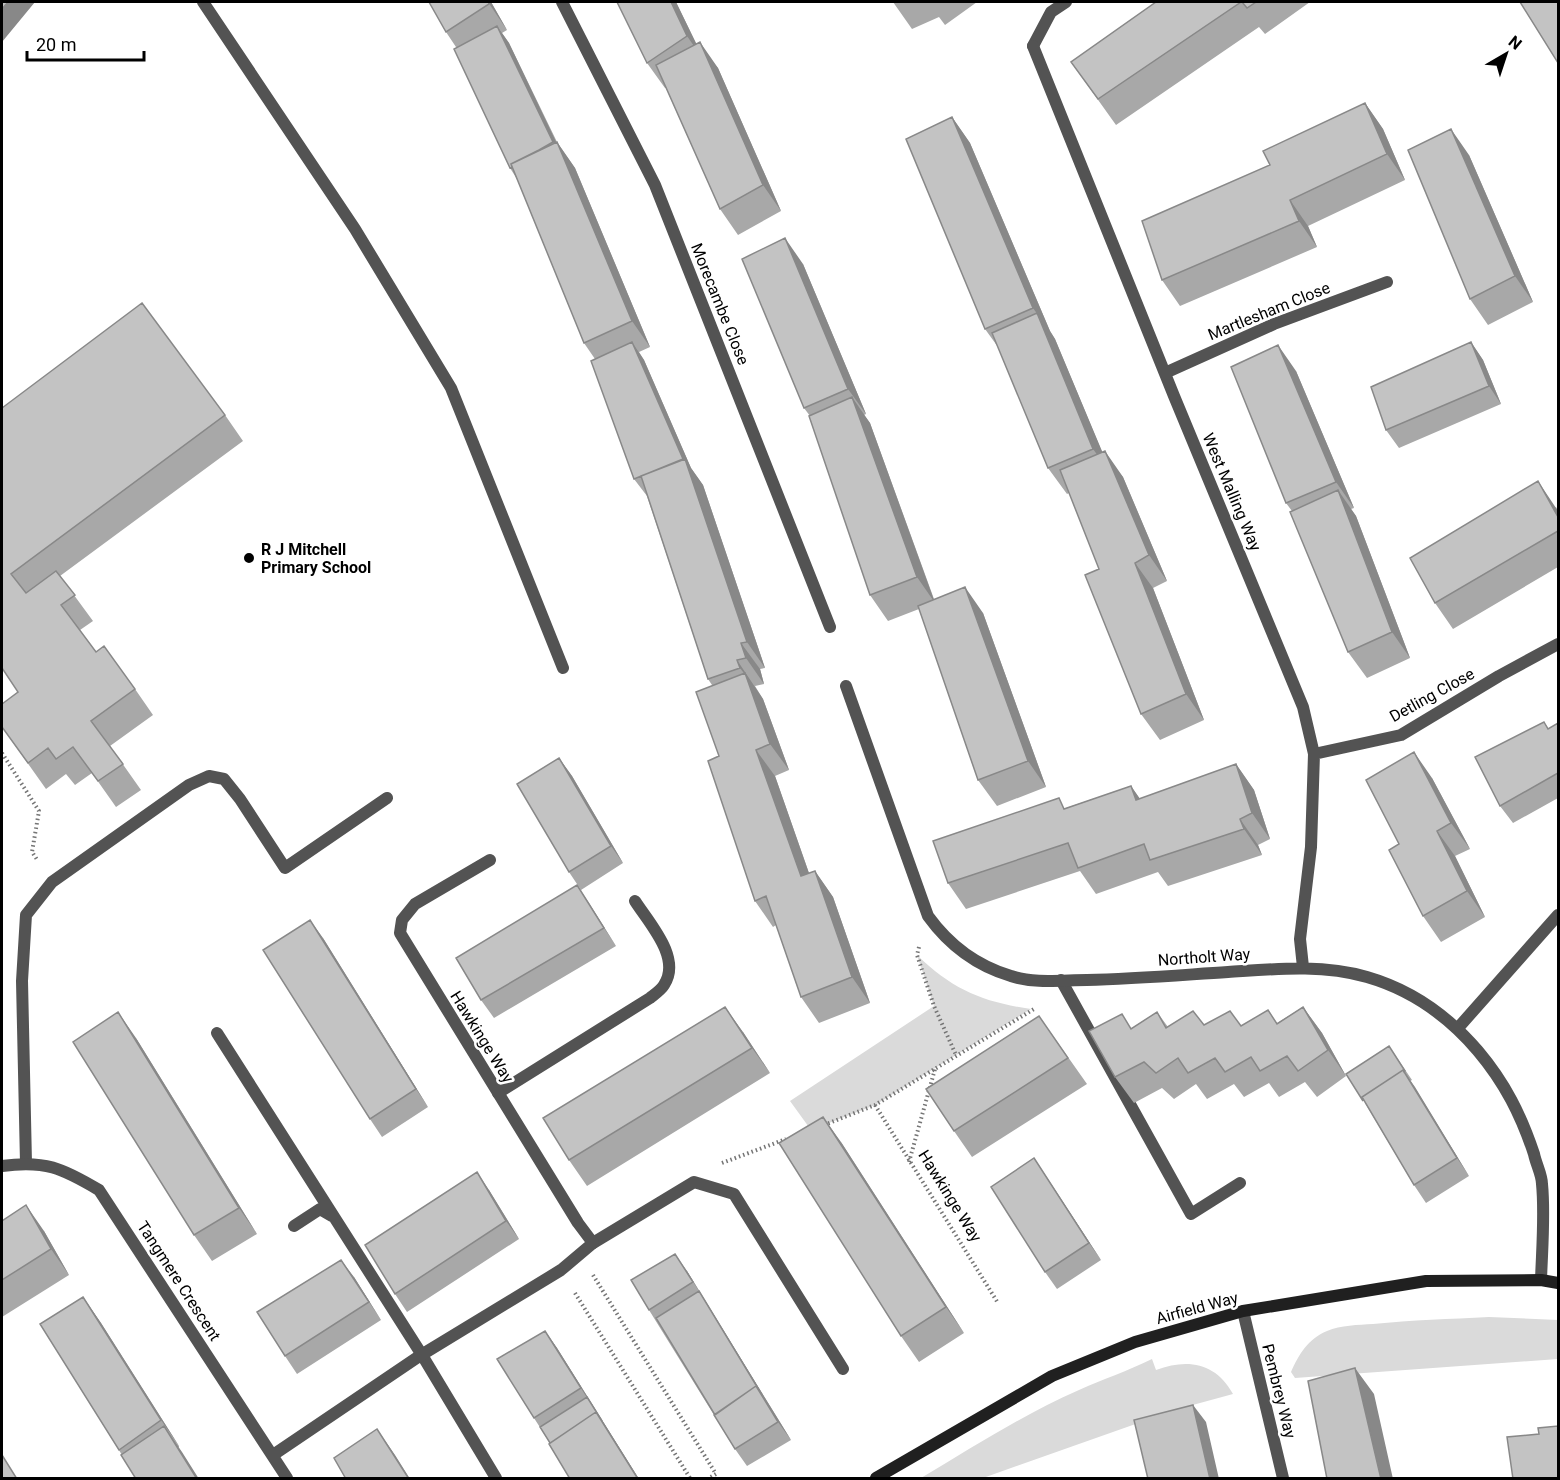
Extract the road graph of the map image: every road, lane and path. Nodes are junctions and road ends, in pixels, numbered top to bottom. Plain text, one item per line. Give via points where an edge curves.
1 (203, 2) edge
2 (562, 2) edge
3 (1066, 2) edge
4 (1387, 282) dead end
5 (1165, 373) junction
6 (830, 627) dead end
7 (1558, 644) edge
8 (563, 668) dead end
9 (846, 686) dead end
10 (2, 753) edge
11 (1314, 754) junction
12 (387, 798) dead end
13 (490, 860) dead end
14 (52, 882) junction
15 (635, 901) dead end
16 (1558, 915) edge
17 (928, 916) junction
18 (1303, 967) junction
19 (1060, 980) junction
20 (1072, 1001) junction
21 (1458, 1028) junction
22 (218, 1033) dead end
23 (956, 1055) junction
24 (935, 1068) junction
25 (498, 1093) junction
26 (875, 1105) junction
27 (816, 1128) edge
28 (795, 1136) edge
29 (26, 1162) junction
30 (909, 1162) junction
31 (2, 1166) edge
32 (694, 1182) junction
33 (1240, 1183) dead end
34 (333, 1216) junction
35 (294, 1226) dead end
36 (593, 1244) junction
37 (579, 1255) junction
38 (561, 1270) junction
39 (1540, 1280) junction
40 (1558, 1283) edge
41 (998, 1304) dead end
42 (1243, 1311) junction
43 (422, 1356) junction
44 (843, 1369) dead end
45 (273, 1455) junction
46 (287, 1479) edge
47 (496, 1479) edge
48 (690, 1479) edge
49 (709, 1479) edge
50 (876, 1479) edge
51 (1283, 1479) edge

1 - 8 street via 355,229 451,388
2 - 6 street, Morecambe Close via 655,185
3 - 5 street, West Malling Way via 1051,12 1033,46
4 - 5 street, Martlesham Close via 1274,324
5 - 11 street, West Malling Way via 1303,707
7 - 11 street, Detling Close via 1401,735
9 - 17 street, Northolt Way
10 - 14 path via 39,811 32,852
11 - 18 street, West Malling Way via 1311,847 1300,939
12 - 14 street via 285,868 224,779 209,776 189,785
13 - 25 street, Hawkinge Way via 415,904 402,920 400,933
14 - 29 street via 26,915 22,981
15 - 25 street via 669,958 664,986
16 - 21 street
17 - 19 street, Northolt Way via 953,945 981,965 1013,977
17 - 23 path via 917,955
18 - 19 street, Northolt Way
18 - 21 street, Northolt Way via 1388,984
19 - 20 street
20 - 23 path via 1031,1009
20 - 33 street via 1191,1214
21 - 39 street, Northolt Way via 1492,1067 1523,1122 1542,1183
22 - 34 street
23 - 24 path
24 - 26 path
24 - 30 path
25 - 36 street, Hawkinge Way
26 - 27 path
26 - 30 path, Hawkinge Way
28 - 32 path via 701,1171
29 - 31 street, Tangmere Crescent
29 - 45 street, Tangmere Crescent via 64,1170 99,1190
30 - 41 path, Hawkinge Way
32 - 36 street
32 - 44 street via 734,1194
34 - 35 street via 320,1209
34 - 43 street
36 - 37 street
37 - 38 street
37 - 49 path via 716,1474
38 - 43 street
38 - 48 path
39 - 40 street, Airfield Way
39 - 42 street, Airfield Way via 1426,1281
42 - 50 street, Airfield Way via 1135,1342 1052,1376
42 - 51 street, Pembrey Way
43 - 45 street
43 - 47 street
45 - 46 street, Tangmere Crescent

